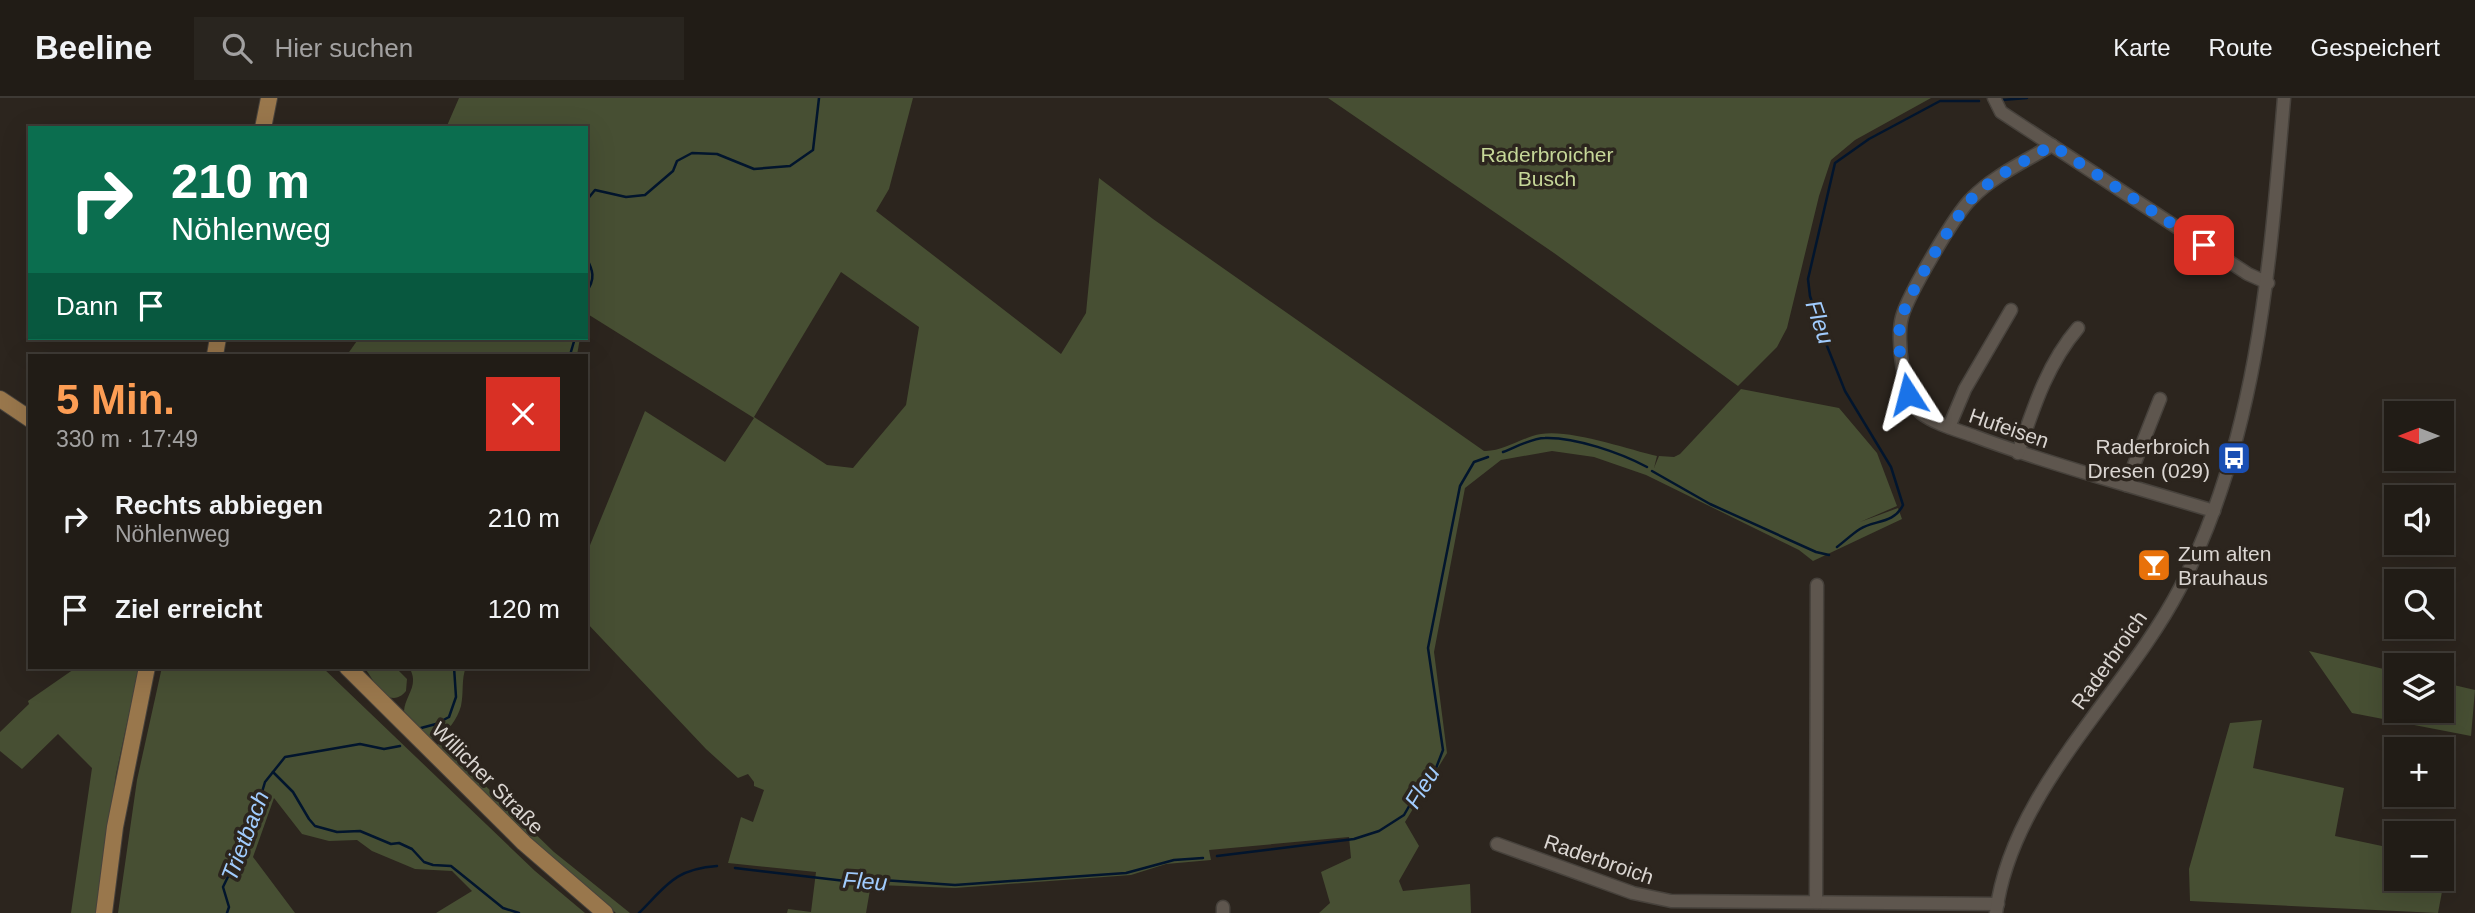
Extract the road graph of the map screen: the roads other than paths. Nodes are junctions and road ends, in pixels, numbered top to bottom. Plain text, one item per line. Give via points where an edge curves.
1 (270, 98) edge
2 (1994, 98) edge
3 (2284, 98) edge
4 (263, 126) edge
5 (2052, 145) junction
6 (2268, 283) junction
7 (2011, 310) dead end
8 (2078, 328) dead end
9 (0, 399) edge
10 (2160, 400) dead end
11 (28, 418) edge
12 (1950, 427) junction
13 (2018, 453) junction
14 (2126, 485) junction
15 (2214, 511) junction
16 (1817, 585) dead end
17 (147, 669) edge
18 (349, 669) edge
19 (1497, 844) dead end
20 (1816, 902) junction
21 (1997, 909) edge
22 (104, 913) edge
23 (605, 913) edge

1 - 4 main road
2 - 5 street via 2001,112
3 - 6 street, Raderbroich
5 - 6 street
5 - 12 street, Hufeisen via 1981,189 1967,203 1902,314 1899,337 1910,400 1922,414
6 - 15 street, Raderbroich via 2228,469
7 - 12 street via 1965,389
8 - 13 street via 2037,395
9 - 11 main road
10 - 14 street
12 - 13 street, Hufeisen
13 - 14 street, Hufeisen
14 - 15 street, Hufeisen
15 - 21 street, Raderbroich via 2159,624 2080,734 2023,827 2008,862
16 - 20 street
17 - 22 main road via 115,827
18 - 23 main road, Willicher Straße via 524,844
19 - 20 street, Raderbroich via 1656,899
20 - 21 street, Raderbroich

